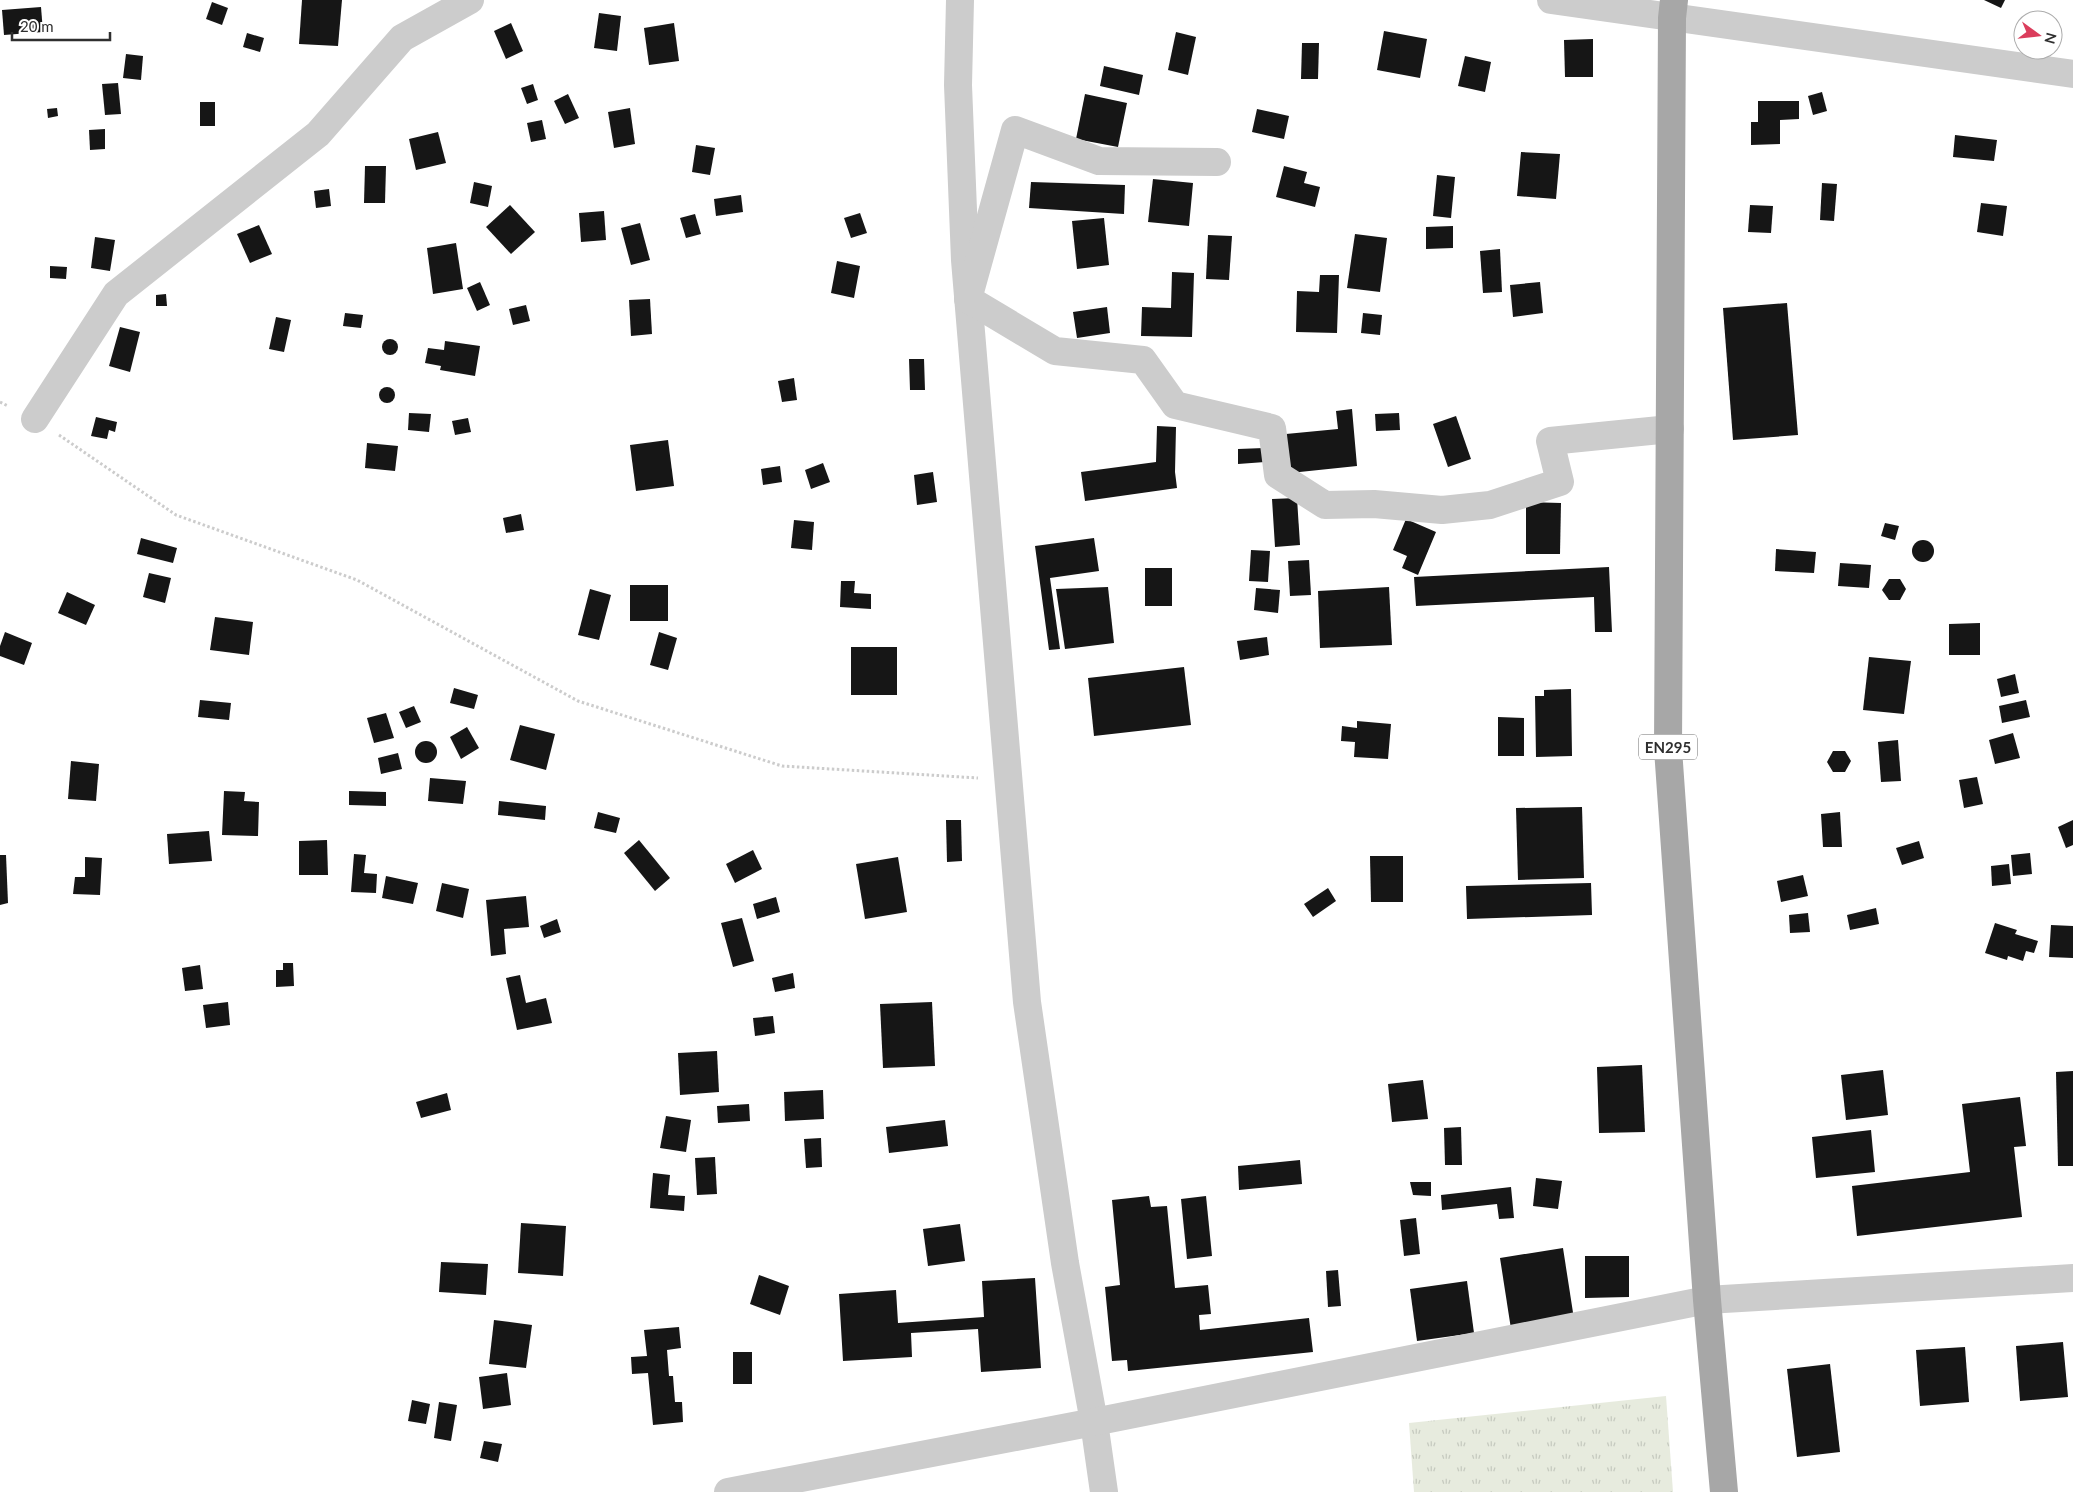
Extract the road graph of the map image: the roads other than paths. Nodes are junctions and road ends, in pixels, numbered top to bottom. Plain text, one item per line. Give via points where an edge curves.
1 (470, 0) edge
2 (960, 0) edge
3 (1552, 0) edge
4 (1673, 9) edge
5 (2073, 74) edge
6 (1217, 162) dead end
7 (968, 299) junction
8 (36, 419) road end
9 (1670, 429) junction
10 (2073, 1278) edge
11 (1707, 1300) junction
12 (1094, 1422) junction
13 (728, 1492) edge
14 (1104, 1492) edge
15 (1724, 1492) edge

1 - 8 street via 402,38 318,134 116,294
2 - 7 street via 958,85
3 - 4 street
4 - 5 street
4 - 9 main road, EN295
6 - 7 street via 1099,161 1015,130
7 - 9 street via 1055,351 1143,360 1175,405 1272,428 1278,475 1325,505 1374,504 1442,510 1490,505 1560,482 1550,442
7 - 12 street via 1028,1002 1065,1264
9 - 11 main road, EN295 via 1668,749
10 - 11 street
11 - 12 street
11 - 15 main road, EN295
12 - 13 street
12 - 14 street

